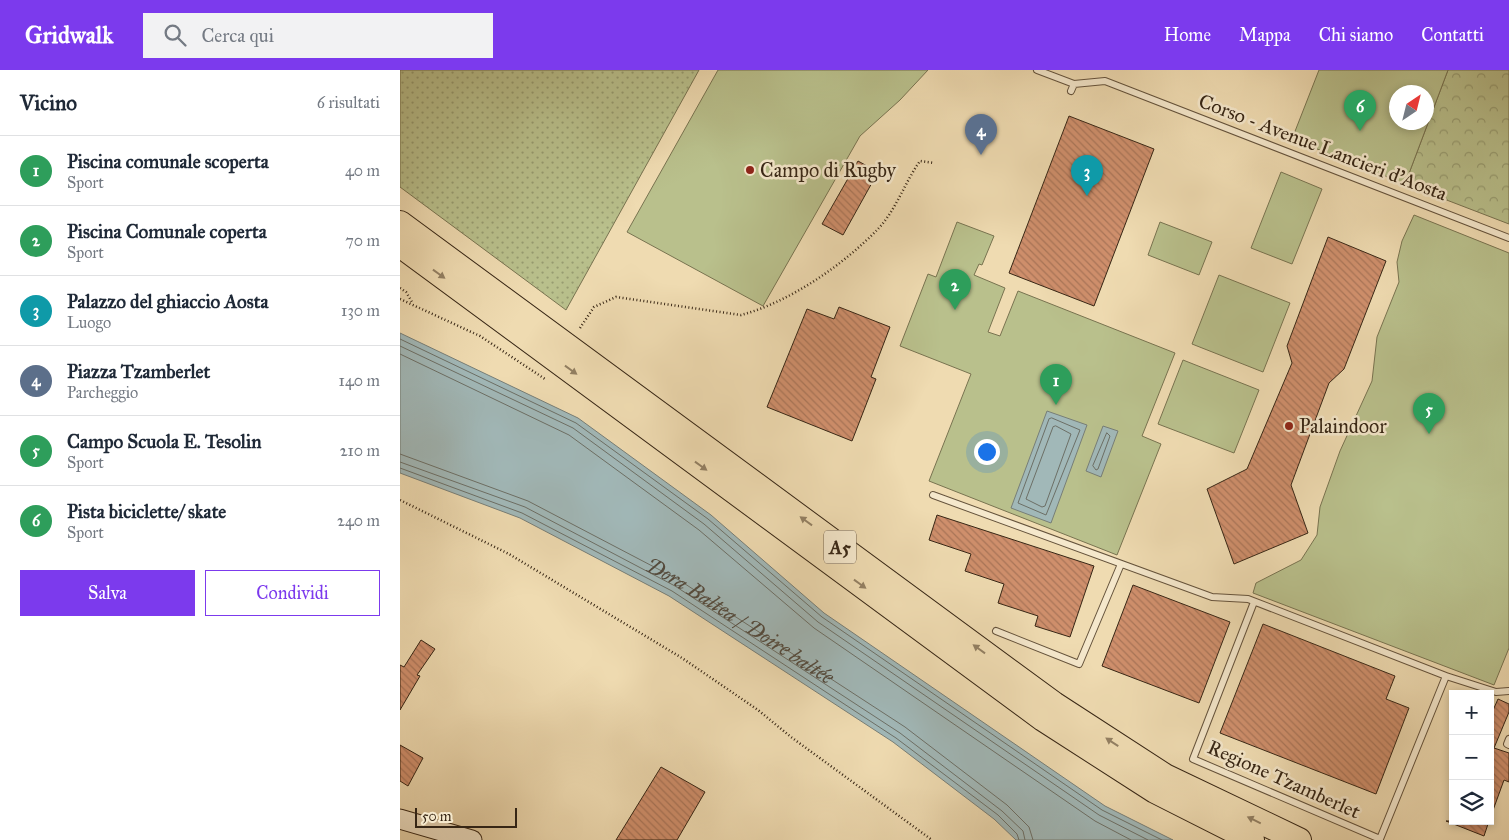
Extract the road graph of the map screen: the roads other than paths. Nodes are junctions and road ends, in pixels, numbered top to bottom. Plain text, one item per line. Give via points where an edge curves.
1 (1037, 70) edge
2 (1074, 84) junction
3 (1071, 91) dead end
4 (400, 223) edge
5 (1509, 238) edge
6 (400, 245) edge
7 (933, 495) dead end
8 (1121, 564) junction
9 (1254, 602) junction
10 (996, 631) dead end
11 (1446, 676) junction
12 (1509, 691) edge
13 (1509, 739) edge
14 (1509, 744) edge
15 (400, 820) edge
16 (472, 840) edge
17 (1252, 840) edge
18 (1298, 840) edge

1 - 2 lane
2 - 3 lane
2 - 5 lane, Corso - Avenue Lancieri d'Aosta via 1105,81
18 -> 4 highway, A5 via 1166,776 1054,704
6 -> 17 highway, A5 via 1043,719 1155,791
7 - 8 lane
8 - 9 lane via 1212,597
8 - 10 lane via 1079,664
9 - 11 lane
9 - 11 lane, Regione Tzamberlet via 1193,759 1380,839
11 - 12 lane via 1496,692
13 - 14 lane
15 - 16 main road

